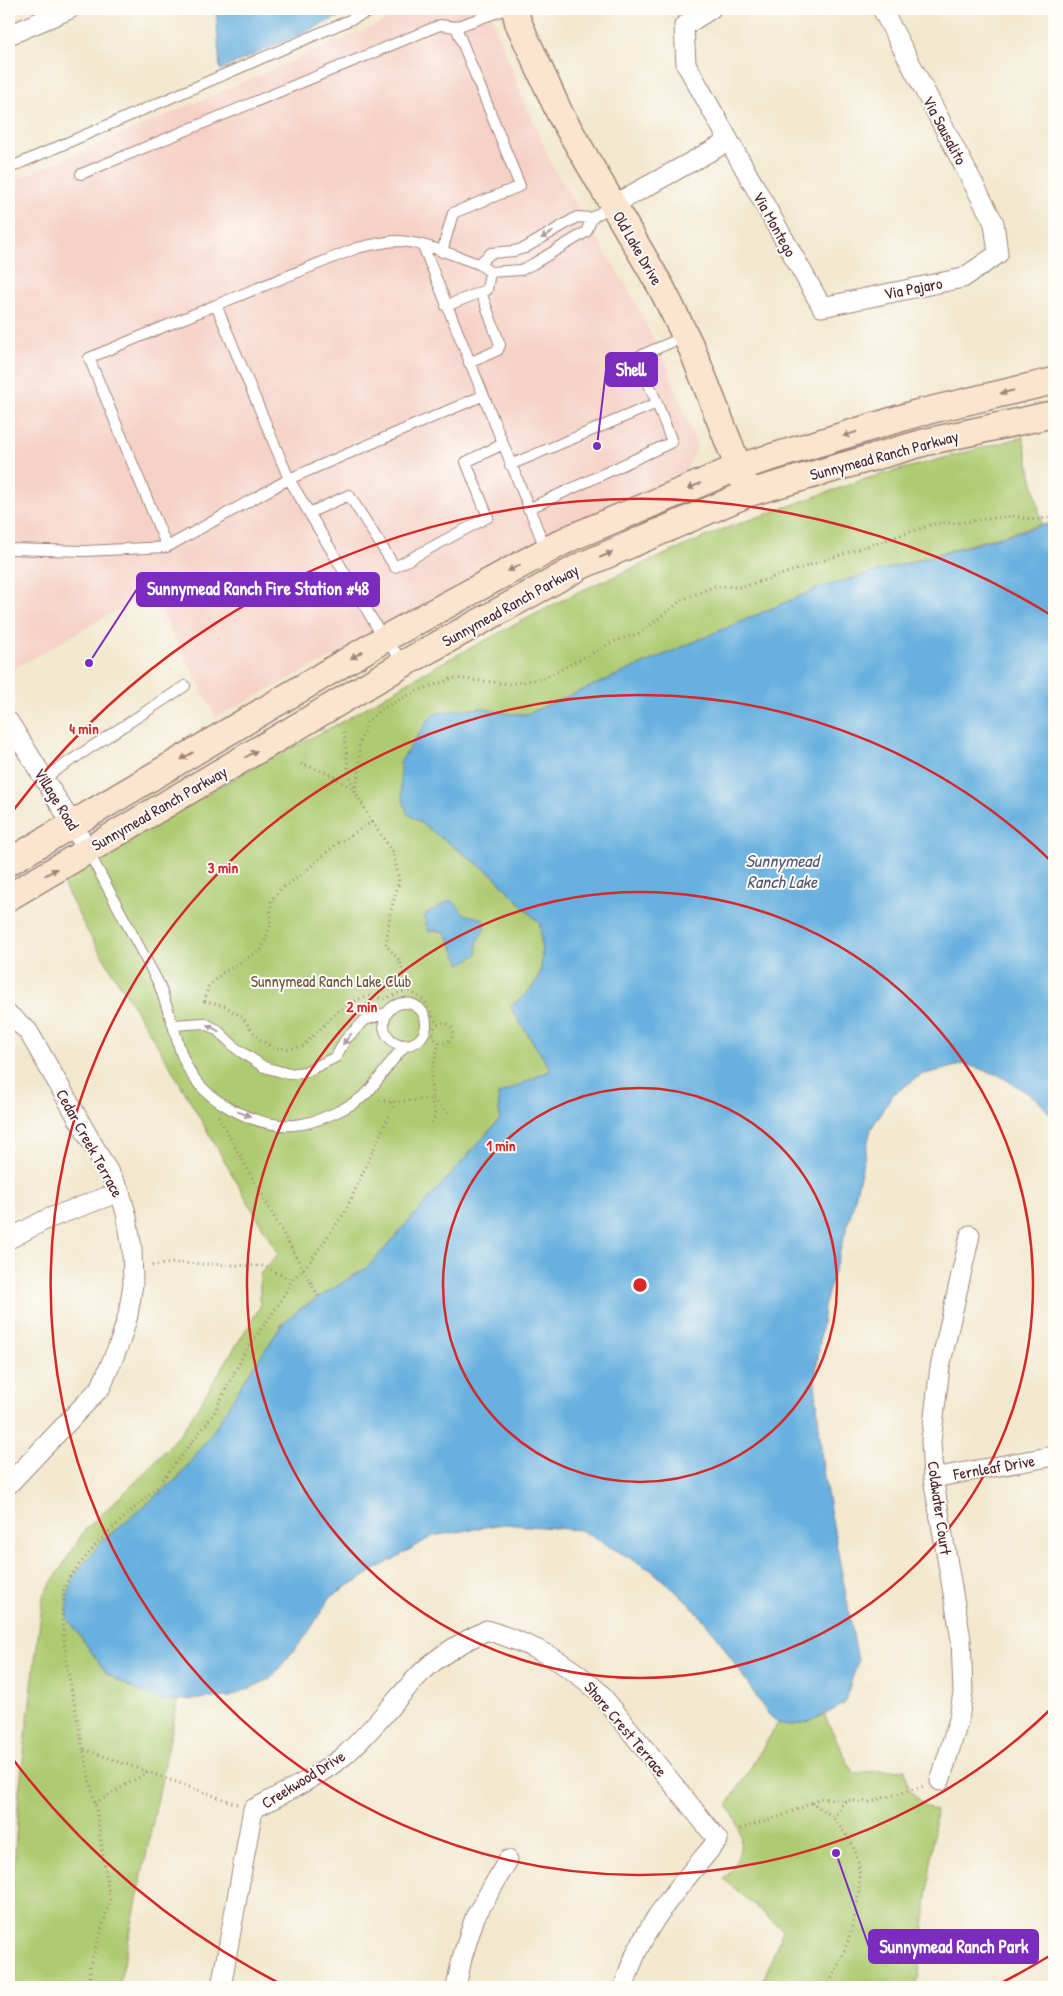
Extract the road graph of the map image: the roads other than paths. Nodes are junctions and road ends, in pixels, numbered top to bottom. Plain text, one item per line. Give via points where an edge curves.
1 (70, 9) edge
2 (375, 9) edge
3 (506, 9) edge
4 (515, 9) edge
5 (711, 9) edge
6 (882, 9) edge
7 (456, 27) junction
8 (9, 35) edge
9 (729, 142) junction
10 (9, 168) edge
11 (81, 174) dead end
12 (602, 211) junction
13 (423, 246) junction
14 (442, 252) junction
15 (998, 254) joint
16 (479, 264) junction
17 (490, 272) junction
18 (481, 292) junction
19 (216, 305) junction
20 (446, 306) junction
21 (822, 307) joint
22 (686, 336) junction
23 (469, 363) junction
24 (1054, 381) edge
25 (482, 396) junction
26 (657, 403) junction
27 (1054, 414) edge
28 (501, 445) junction
29 (510, 465) junction
30 (739, 467) junction
31 (289, 479) junction
32 (749, 493) junction
33 (528, 508) junction
34 (309, 513) junction
35 (167, 547) junction
36 (9, 549) edge
37 (546, 551) junction
38 (384, 639) junction
39 (405, 663) junction
40 (185, 686) dead end
41 (9, 722) edge
42 (44, 778) junction
43 (73, 825) junction
44 (88, 850) junction
45 (9, 862) edge
46 (9, 897) edge
47 (386, 1013) junction
48 (9, 1015) edge
49 (173, 1025) junction
50 (406, 1045) junction
51 (120, 1192) junction
52 (970, 1235) dead end
53 (9, 1239) edge
54 (1054, 1456) edge
55 (933, 1478) junction
56 (9, 1484) edge
57 (487, 1630) joint
58 (940, 1781) dead end
59 (508, 1860) dead end
60 (222, 1987) edge
61 (456, 1987) edge
62 (624, 1987) edge

1 - 8 street
2 - 10 lane
3 - 7 lane
4 - 12 main road, Old Lake Drive
5 - 9 street, Via Montego via 684,26 686,64
6 - 15 street, Via Sausalito via 994,223
7 - 11 lane via 440,25
7 - 14 lane via 520,186 453,213
9 - 12 street
9 - 21 street, Via Montego
12 -> 16 lane via 577,217 525,248 492,252
12 - 17 lane via 586,232 522,270
12 - 22 main road, Old Lake Drive via 661,287
13 - 14 lane
13 - 19 lane via 398,241 358,248
13 - 20 lane
14 - 16 lane
15 - 21 street, Via Pajaro via 963,278
16 - 17 lane
17 - 18 lane via 489,286
18 - 20 lane
18 - 23 lane via 500,345 498,350
19 - 31 lane
19 - 35 lane via 89,358
20 - 23 lane
22 - 26 lane via 637,357
22 - 30 main road, Old Lake Drive
23 - 25 lane
24 -> 30 main road, Sunnymead Ranch Parkway via 918,413
25 - 28 lane
25 - 31 lane
26 - 29 lane
26 - 33 lane via 672,442
27 - 32 main road, Sunnymead Ranch Parkway via 926,442
28 - 29 lane
28 - 34 lane via 466,462 488,517 395,567 348,495
29 - 33 lane
30 - 32 main road, Old Lake Drive
30 -> 37 main road, Sunnymead Ranch Parkway
31 - 34 lane
31 - 35 lane
39 -> 32 main road, Sunnymead Ranch Parkway via 580,566
33 - 37 lane
34 - 38 lane
35 - 36 lane via 85,551
37 -> 38 main road, Sunnymead Ranch Parkway
38 - 39 lane
38 -> 43 main road, Sunnymead Ranch Parkway
44 -> 39 main road, Sunnymead Ranch Parkway
40 - 42 lane
41 - 42 street, Village Road
42 - 43 street, Village Road
43 - 44 street, Village Road
43 - 45 main road, Sunnymead Ranch Parkway
46 -> 44 main road, Sunnymead Ranch Parkway
44 - 49 lane via 159,984
47 -> 49 lane via 365,1020 345,1040 336,1057 305,1072 289,1074 264,1067 237,1049 216,1029 204,1024
47 - 50 lane via 385,1032 393,1042
47 - 50 lane via 398,1003 405,1002 412,1003 423,1013 424,1034 419,1040
48 - 51 street, Cedar Creek Terrace via 28,1032
49 -> 50 lane via 182,1057 192,1075 211,1096 223,1105 268,1123 294,1126 338,1111 366,1093
51 - 53 street via 47,1219
51 - 56 street, Cedar Creek Terrace via 132,1249 133,1284 118,1349 101,1387
52 - 55 street, Coldwater Court via 939,1377 931,1441
54 - 55 street, Fernleaf Drive
55 - 58 street, Coldwater Court via 961,1639 963,1692 959,1719
57 - 60 street, Creekwood Drive via 454,1646 421,1674 382,1720 344,1756 253,1809
57 - 62 street, Shore Crest Terrace via 542,1650 580,1675 598,1692 718,1840 657,1915 643,1938
59 - 61 street via 475,1917

